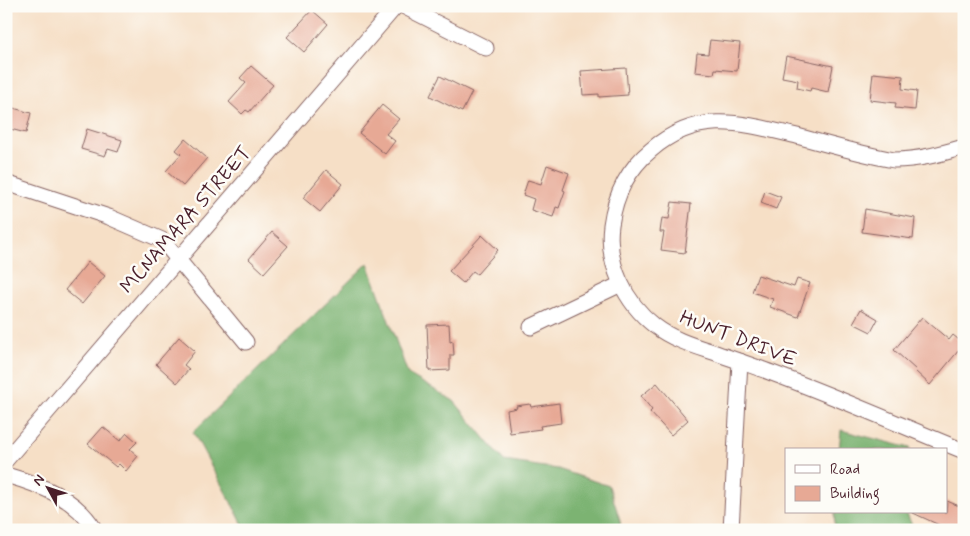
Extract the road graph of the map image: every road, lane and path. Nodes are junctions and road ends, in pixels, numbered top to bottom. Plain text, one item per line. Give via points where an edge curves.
1 (396, 6) edge
2 (403, 6) edge
3 (486, 48) dead end
4 (964, 147) edge
5 (6, 183) edge
6 (179, 259) junction
7 (621, 284) junction
8 (531, 327) dead end
9 (246, 342) dead end
10 (740, 361) junction
11 (964, 451) edge
12 (6, 460) edge
13 (6, 475) edge
14 (96, 530) edge
15 (731, 530) edge

1 - 6 street, MCNAMARA STREET
2 - 3 street
4 - 7 street, HUNT DRIVE via 927,158 894,160 738,123 710,123 682,130 646,153 628,175 619,194 613,215 611,243
5 - 6 street via 109,217 162,240
6 - 9 street
6 - 12 street, MCNAMARA STREET
7 - 8 street
7 - 10 street, HUNT DRIVE via 646,319 669,336
10 - 11 street, HUNT DRIVE
10 - 15 street
13 - 14 street via 48,488 76,507

